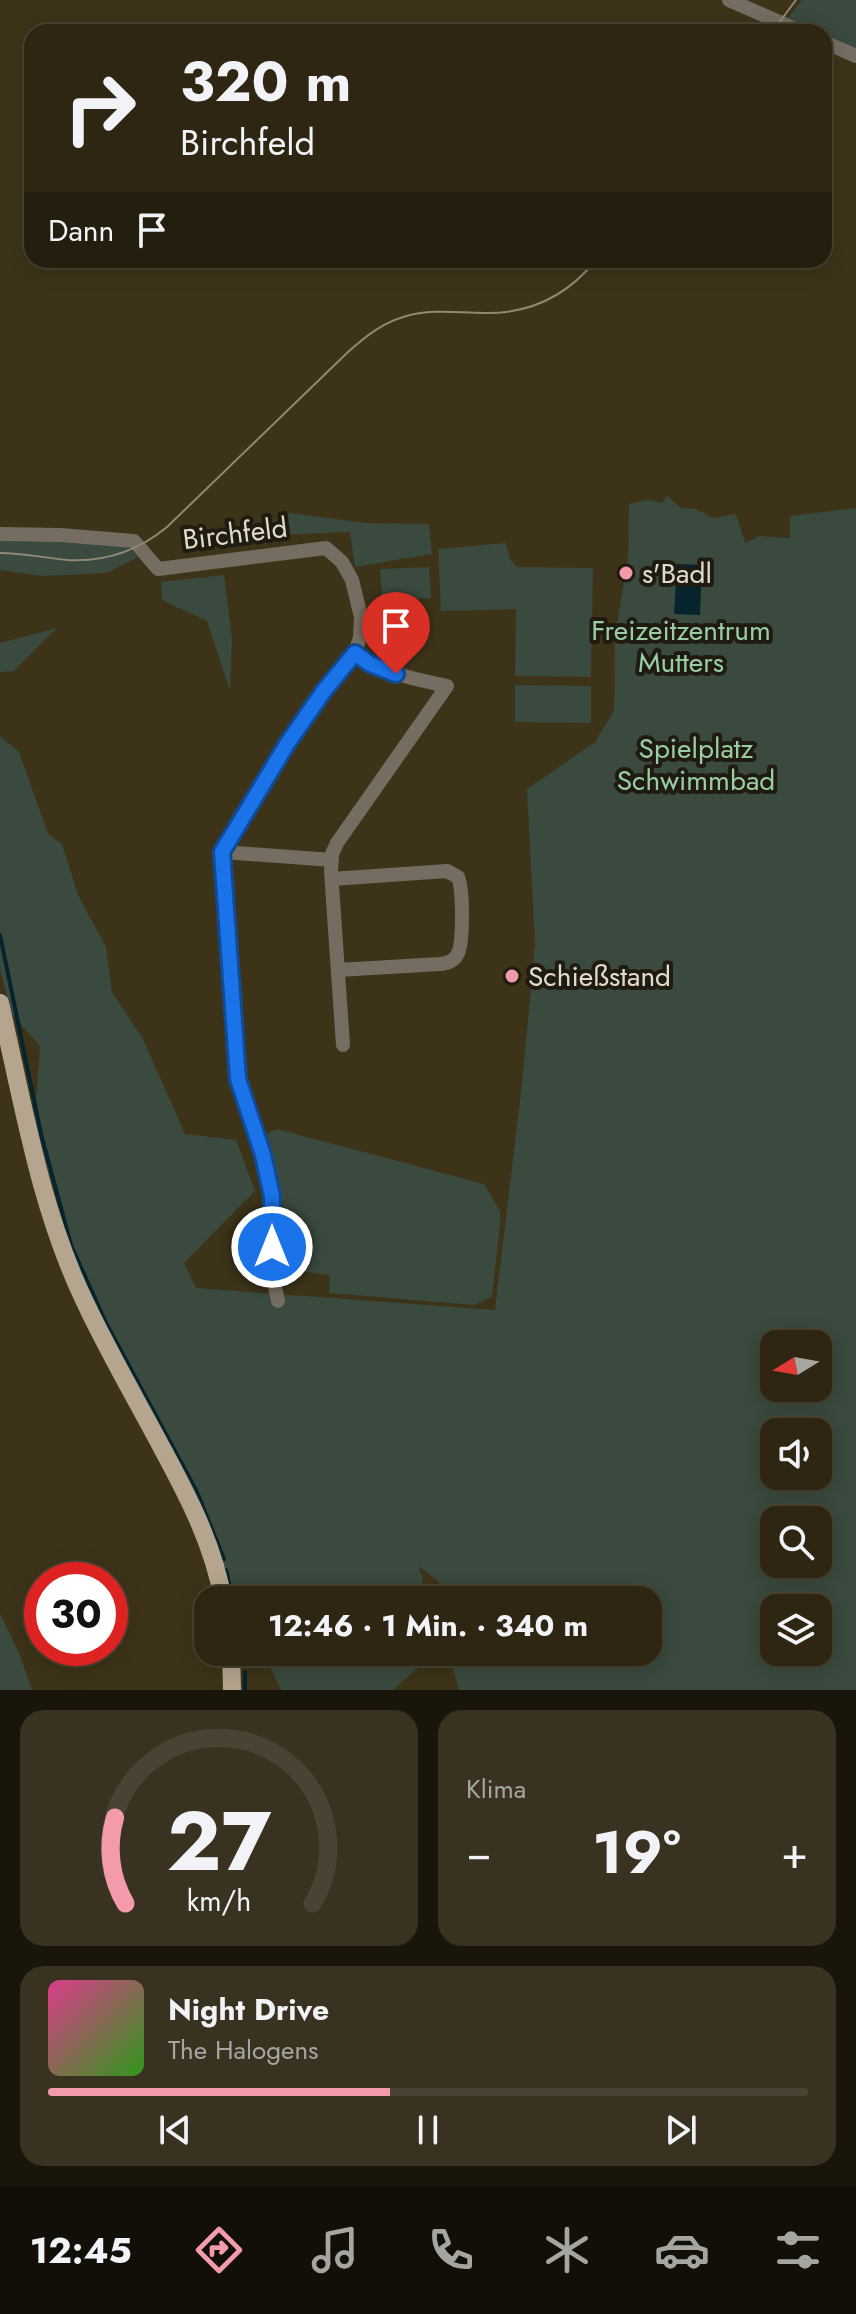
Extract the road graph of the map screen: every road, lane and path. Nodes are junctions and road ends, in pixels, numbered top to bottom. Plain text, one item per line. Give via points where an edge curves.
1 (729, 0) edge
2 (784, 24) edge
3 (832, 46) edge
4 (856, 56) edge
5 (0, 534) edge
6 (355, 653) junction
7 (222, 852) junction
8 (332, 860) junction
9 (332, 879) junction
10 (338, 970) junction
11 (0, 1003) edge
12 (343, 1045) dead end
13 (278, 1301) dead end
14 (220, 1586) edge
15 (231, 1666) edge
16 (232, 1690) edge

1 - 2 street
3 - 4 street
5 - 6 street, Birchfeld via 134,541 158,569 326,548 352,580 361,617
6 - 7 street via 287,744
6 - 8 street via 396,674 447,686 351,822
7 - 8 street
7 - 13 street via 238,1079 272,1196 272,1272
8 - 9 street
9 - 10 street
9 - 10 street via 447,871 458,877 462,893 460,945 452,961
10 - 12 street
11 - 14 main road via 61,1246 191,1504
15 - 16 main road

